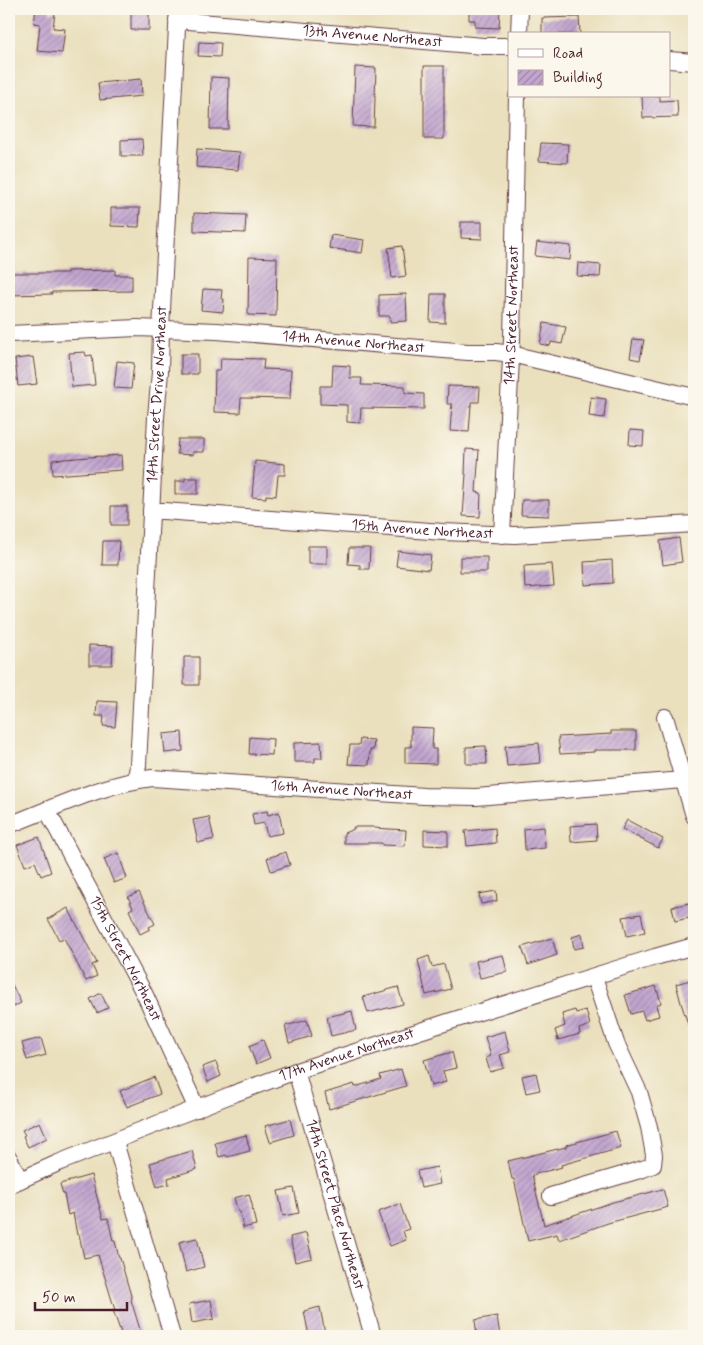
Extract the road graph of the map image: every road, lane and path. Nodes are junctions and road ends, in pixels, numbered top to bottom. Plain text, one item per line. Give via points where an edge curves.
1 (520, 9) edge
2 (177, 14) edge
3 (519, 32) edge
4 (508, 46) edge
5 (670, 60) edge
6 (694, 62) edge
7 (517, 98) edge
8 (161, 329) junction
9 (9, 334) edge
10 (511, 354) junction
11 (694, 397) edge
12 (151, 511) junction
13 (694, 524) edge
14 (502, 535) junction
15 (665, 717) dead end
16 (136, 780) junction
17 (683, 780) junction
18 (48, 810) junction
19 (694, 816) edge
20 (9, 825) edge
21 (694, 946) edge
22 (594, 977) junction
23 (296, 1071) junction
24 (197, 1109) junction
25 (115, 1142) junction
26 (9, 1158) edge
27 (14, 1182) edge
28 (550, 1196) dead end
29 (172, 1336) edge
30 (373, 1336) edge

1 - 3 street
2 - 4 street, 13th Avenue Northeast
2 - 8 street, 14th Street Drive Northeast
5 - 6 street
7 - 10 street, 14th Street Northeast
8 - 9 street, 14th Avenue Northeast
8 - 10 street, 14th Avenue Northeast
8 - 12 street, 14th Street Drive Northeast
10 - 11 street, 14th Avenue Northeast
10 - 14 street, 14th Street Northeast
12 - 14 street, 15th Avenue Northeast
12 - 16 street, 14th Street Drive Northeast
13 - 14 street, 15th Avenue Northeast
15 - 17 street
16 - 17 street, 16th Avenue Northeast via 170,778 476,797
16 - 18 street, 16th Avenue Northeast via 84,795
17 - 19 street
18 - 20 street, 16th Avenue Northeast
18 - 24 street, 15th Street Northeast via 145,995
21 - 22 street, 17th Avenue Northeast
22 - 23 street, 17th Avenue Northeast
22 - 28 street via 616,1043 639,1092 654,1155 652,1165
23 - 24 street, 17th Avenue Northeast
23 - 30 street, 14th Street Place Northeast
24 - 25 street, 17th Avenue Northeast
25 - 27 street, 17th Avenue Northeast
25 - 29 street
26 - 27 street

